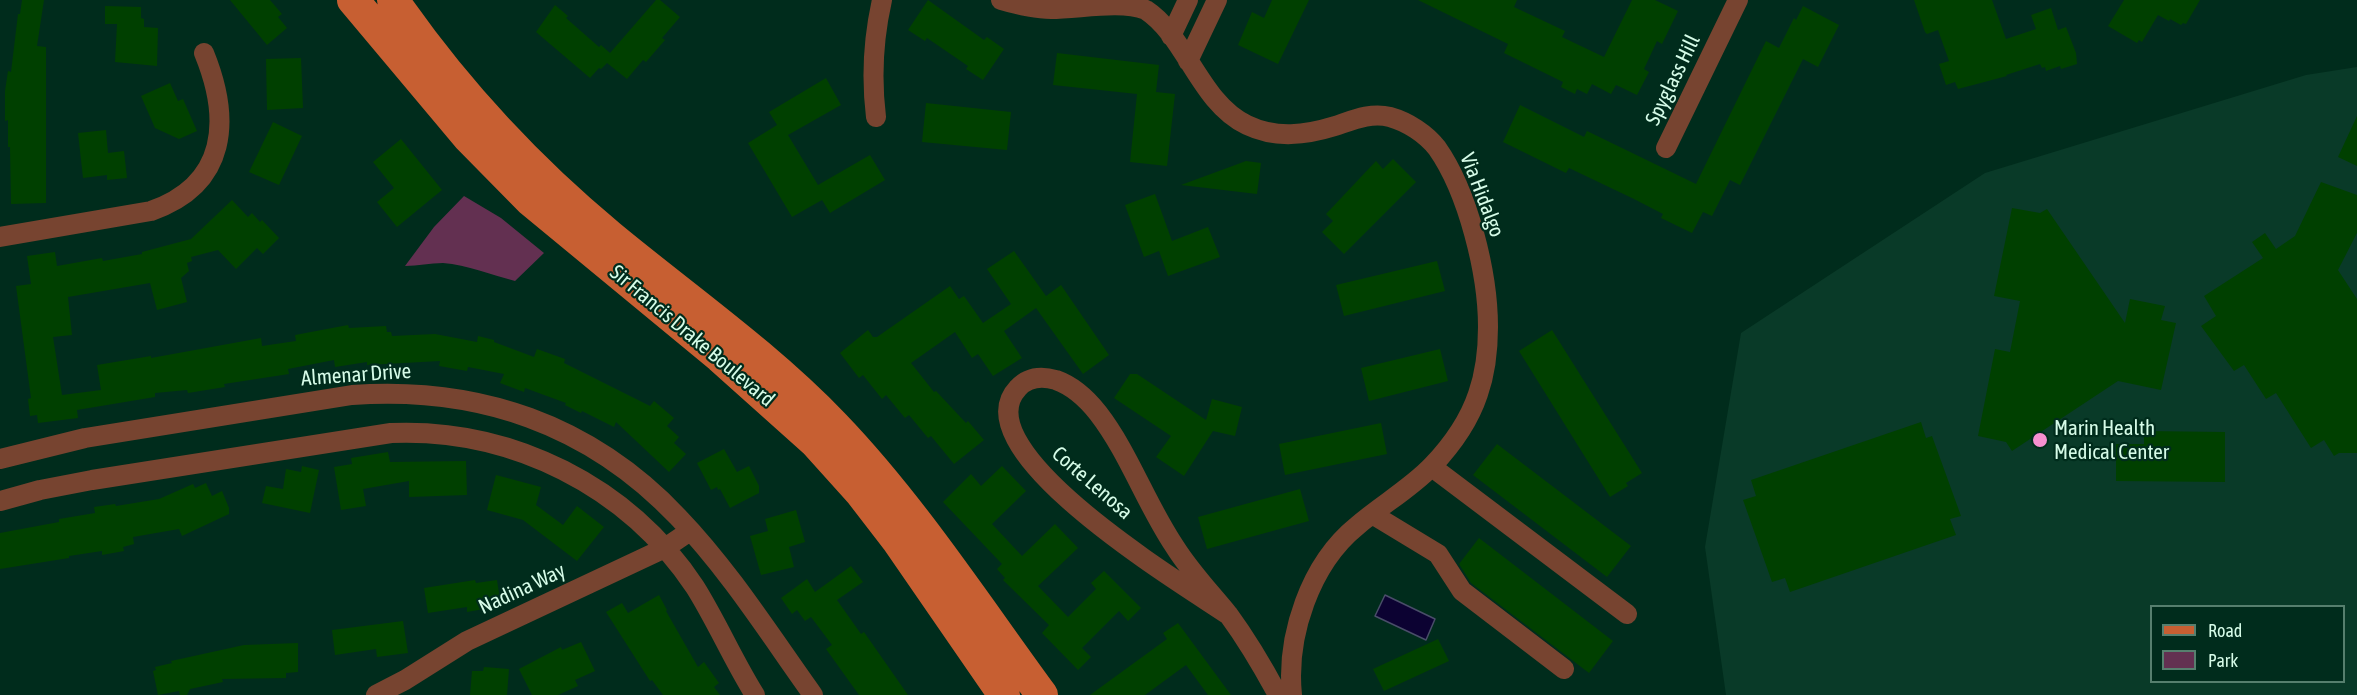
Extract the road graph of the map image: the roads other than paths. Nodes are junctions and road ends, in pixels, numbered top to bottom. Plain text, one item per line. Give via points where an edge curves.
1 (353, 0) edge
2 (393, 0) edge
3 (882, 0) edge
4 (1001, 0) edge
5 (1188, 0) edge
6 (1216, 0) edge
7 (1738, 0) edge
8 (1171, 36) junction
9 (204, 53) dead end
10 (1188, 61) junction
11 (876, 117) dead end
12 (1666, 148) dead end
13 (0, 237) edge
14 (0, 458) edge
15 (1432, 466) junction
16 (0, 501) edge
17 (1372, 514) junction
18 (690, 531) junction
19 (665, 548) junction
20 (1227, 614) junction
21 (1627, 614) dead end
22 (1564, 669) dead end
23 (376, 695) edge
24 (755, 695) edge
25 (813, 695) edge
26 (1004, 695) edge
27 (1042, 695) edge
28 (1278, 695) edge
29 (1292, 695) edge

1 - 26 main road, Sir Francis Drake Boulevard via 461,129 531,201 720,357 815,442 897,540
2 - 27 main road, Sir Francis Drake Boulevard via 457,83 547,180 833,424 880,476
3 - 11 street via 872,57
4 - 8 street, Via Hidalgo via 1052,9 1128,3 1145,9
5 - 8 street
6 - 10 street
7 - 12 street, Spyglass Hill
8 - 10 street, Via Hidalgo
9 - 13 street via 215,83 221,125 212,158 192,188 151,212
10 - 15 street, Via Hidalgo via 1226,109 1245,124 1267,132 1311,133 1363,116 1389,117 1414,127 1436,147 1450,171 1476,241 1486,287 1488,329 1478,393 1466,422
14 - 18 street, Almenar Drive via 85,438 327,398 396,392 436,395 512,412 575,439 639,480
15 - 17 street, Via Hidalgo
15 - 21 street
16 - 19 street via 83,481 338,441 391,434 437,434 503,446 558,467 617,503
17 - 22 street via 1438,554 1462,591
17 - 29 street, Via Hidalgo via 1331,552 1312,584 1293,649
18 - 19 street, Nadina Way
18 - 25 street, Almenar Drive
19 - 23 street, Nadina Way via 467,641
19 - 24 street via 695,587
20 - 20 street, Corte Lenosa via 1174,546 1105,422 1088,401 1071,387 1045,377 1019,386 1010,401 1010,421 1016,440 1038,470 1106,530
20 - 28 street, Corte Lenosa

